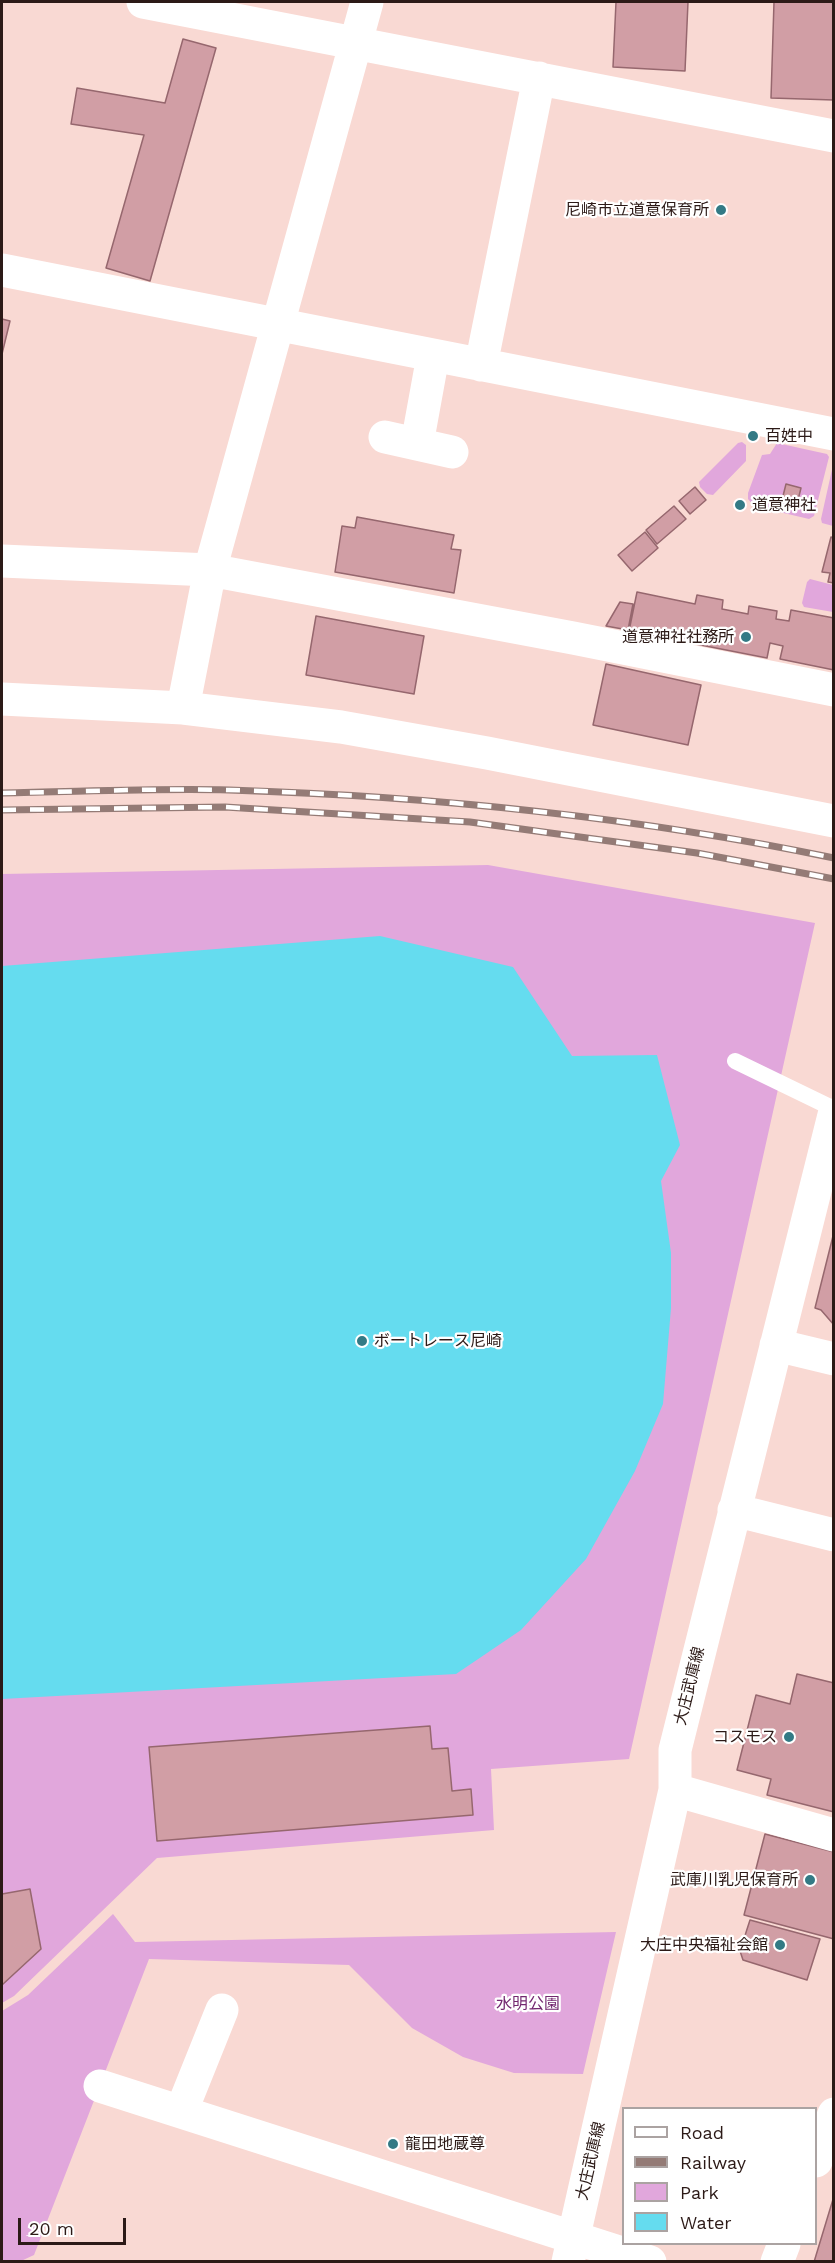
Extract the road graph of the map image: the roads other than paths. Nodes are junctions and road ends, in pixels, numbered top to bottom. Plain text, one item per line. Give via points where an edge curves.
1 (143, 2) edge
2 (367, 2) edge
3 (357, 42) junction
4 (539, 78) junction
5 (834, 136) edge
6 (2, 270) edge
7 (279, 325) junction
8 (433, 356) junction
9 (481, 365) junction
10 (834, 434) edge
11 (385, 437) dead end
12 (417, 444) junction
13 (452, 452) dead end
14 (2, 561) edge
15 (210, 570) junction
16 (834, 690) edge
17 (2, 699) edge
18 (183, 708) junction
19 (834, 821) edge
20 (735, 1061) dead end
21 (834, 1109) edge
22 (834, 1115) edge
23 (776, 1345) junction
24 (834, 1359) edge
25 (735, 1510) junction
26 (834, 1535) edge
27 (675, 1790) junction
28 (834, 1835) edge
29 (222, 2010) dead end
30 (100, 2086) dead end
31 (181, 2112) junction
32 (833, 2115) edge
33 (817, 2158) edge
34 (784, 2245) edge
35 (571, 2250) edge
36 (650, 2262) edge
37 (777, 2262) edge

1 - 3 street
2 - 3 street
3 - 4 street
3 - 7 street
4 - 5 street
4 - 9 street
6 - 7 street
7 - 8 street
7 - 15 street
8 - 9 street
8 - 12 street
9 - 10 street
11 - 12 street
12 - 13 street
14 - 15 street
15 - 16 street
15 - 18 street
17 - 18 street
18 - 19 street via 341,727
20 - 21 lane
22 - 23 street, 大庄武庫線
23 - 24 street
23 - 25 street, 大庄武庫線
25 - 26 street
25 - 27 street, 大庄武庫線 via 675,1750
27 - 28 street
27 - 35 street, 大庄武庫線
29 - 31 street
30 - 31 street
31 - 35 street
32 - 33 street
34 - 37 street
35 - 36 street

